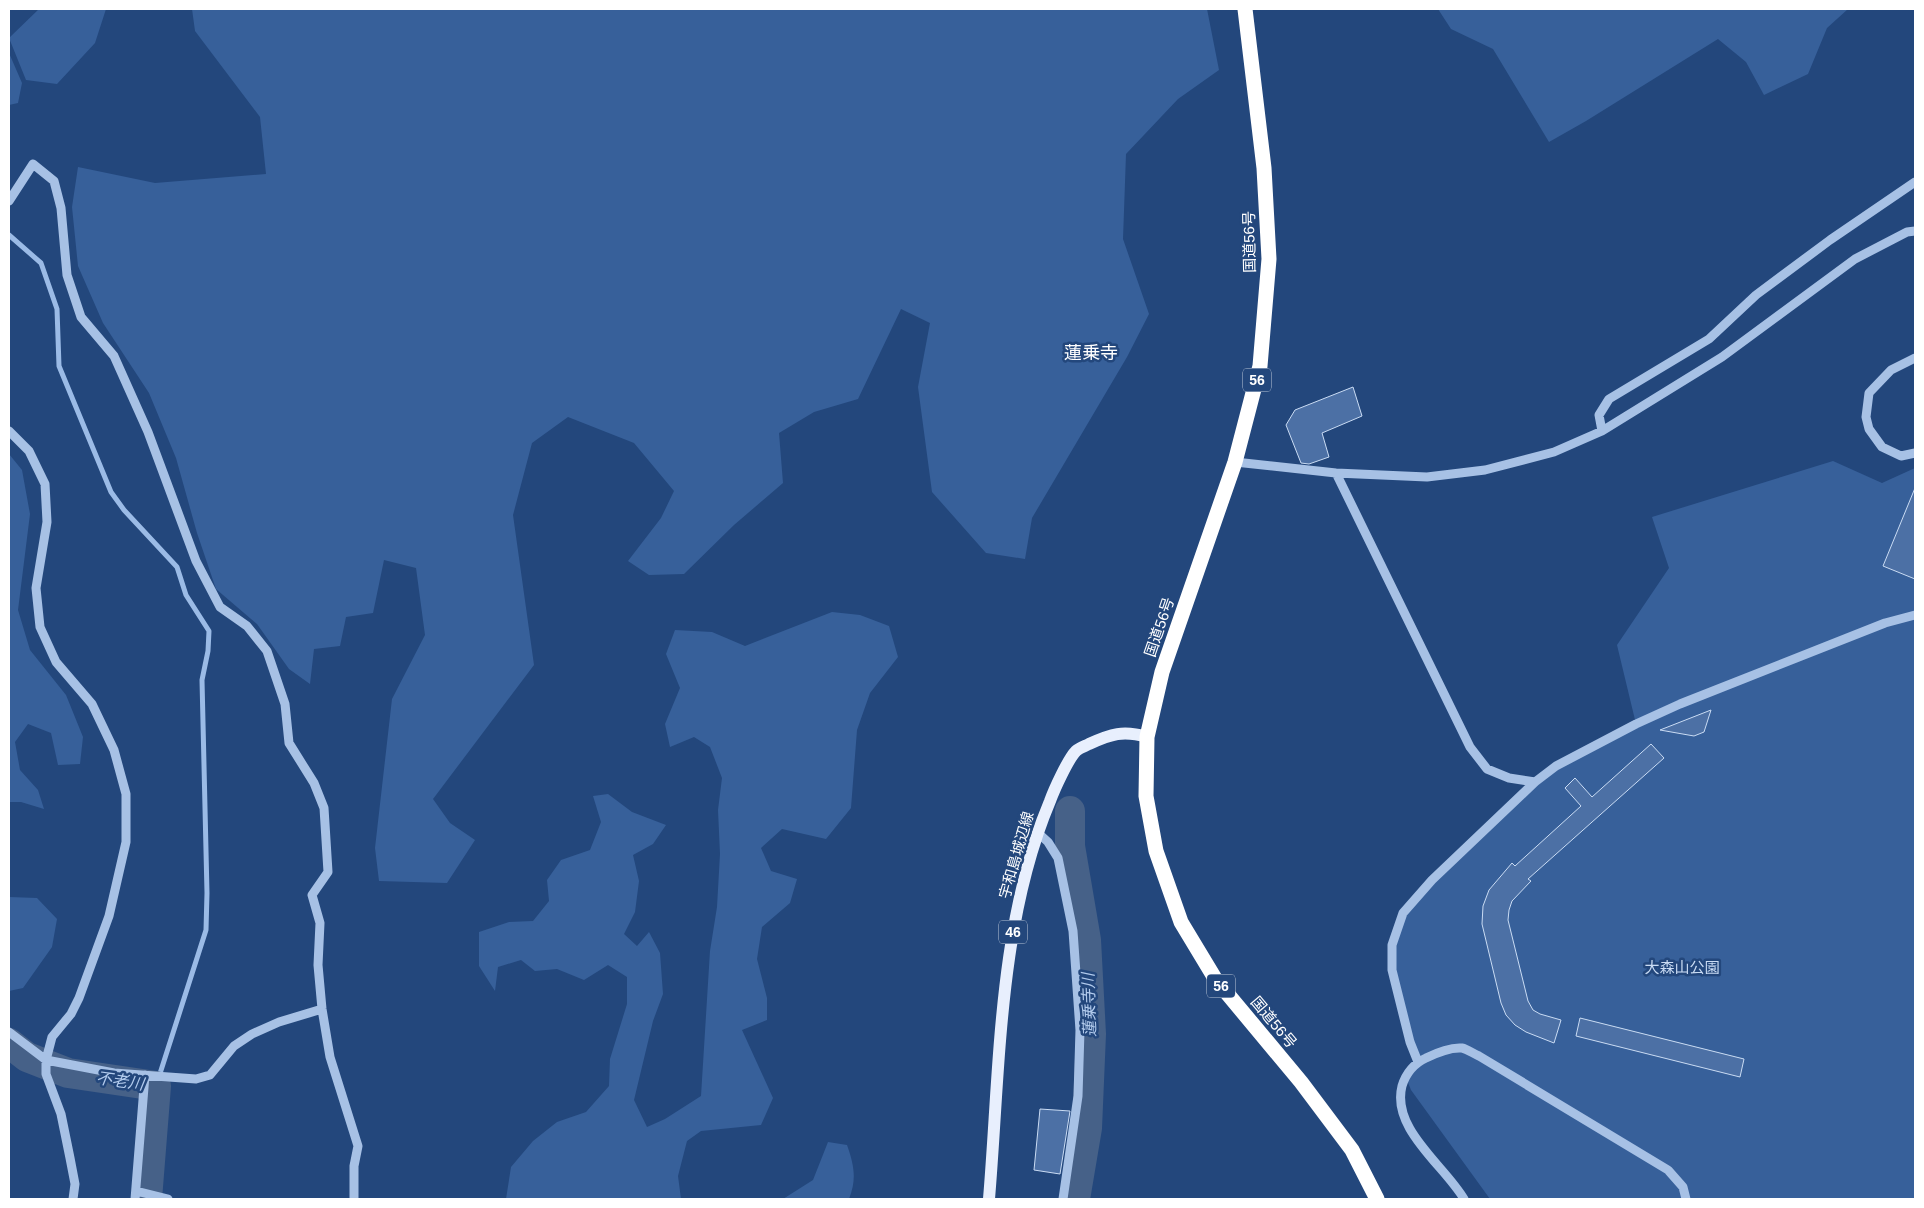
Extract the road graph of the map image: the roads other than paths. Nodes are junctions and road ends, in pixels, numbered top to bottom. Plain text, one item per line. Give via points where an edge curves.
1 (1245, 9) edge
2 (1915, 182) edge
3 (9, 201) edge
4 (1915, 231) edge
5 (1915, 358) edge
6 (9, 431) edge
7 (1602, 431) junction
8 (1915, 453) edge
9 (1235, 462) junction
10 (1336, 473) junction
11 (1915, 615) edge
12 (1147, 737) junction
13 (1535, 782) junction
14 (1036, 832) junction
15 (322, 1009) junction
16 (9, 1032) edge
17 (46, 1060) junction
18 (1418, 1062) junction
19 (145, 1075) junction
20 (135, 1195) edge
21 (73, 1199) edge
22 (168, 1199) edge
23 (354, 1199) edge
24 (989, 1199) edge
25 (1063, 1199) edge
26 (1376, 1199) edge
27 (1464, 1199) edge
28 (1686, 1199) edge

1 - 9 highway, 国道56号 / 56 via 1264,168 1269,259 1260,366
2 - 7 street via 1756,295 1708,339 1609,399 1599,415
3 - 15 street via 34,164 54,181 61,208 67,275 81,317 114,356 148,432 196,561 220,607 247,626 267,651 286,704 289,743 314,782 324,808 328,872 312,895 320,923 318,964
4 - 7 street via 1855,259 1722,357
5 - 8 street via 1891,370 1869,393 1866,417 1869,429 1882,447 1901,456
6 - 17 street via 29,451 45,484 47,522 36,588 40,628 56,662 92,704 114,750 126,794 126,842 109,916 79,998 71,1014 52,1036
7 - 10 street via 1554,452 1486,470 1426,477
9 - 10 street
9 - 12 highway, 国道56号 / 56 via 1162,672
10 - 13 street via 1470,747 1487,769 1509,778
11 - 13 street via 1885,623 1680,704 1556,766
12 - 14 main road, 宇和島城辺線 / 46 via 1132,733 1109,735 1076,751
12 - 26 highway, 国道56号 / 56 via 1146,796 1156,851 1181,922 1216,980 1302,1082 1352,1150
13 - 18 street via 1432,880 1403,913 1392,945 1392,970
14 - 24 main road, 宇和島城辺線 / 46 via 1012,940 1002,1020
14 - 25 street via 1048,842 1058,858 1074,941 1080,1030 1078,1096
15 - 19 street via 252,1034 234,1046 210,1075 196,1079
15 - 23 street via 330,1056 358,1146
16 - 17 street
17 - 19 street via 114,1073
17 - 21 street via 46,1074 61,1114 70,1158 75,1184
18 - 27 street via 1405,1075 1400,1096 1404,1115 1415,1137
18 - 28 street via 1440,1052 1462,1048 1668,1170 1684,1187
19 - 20 street
20 - 22 street

